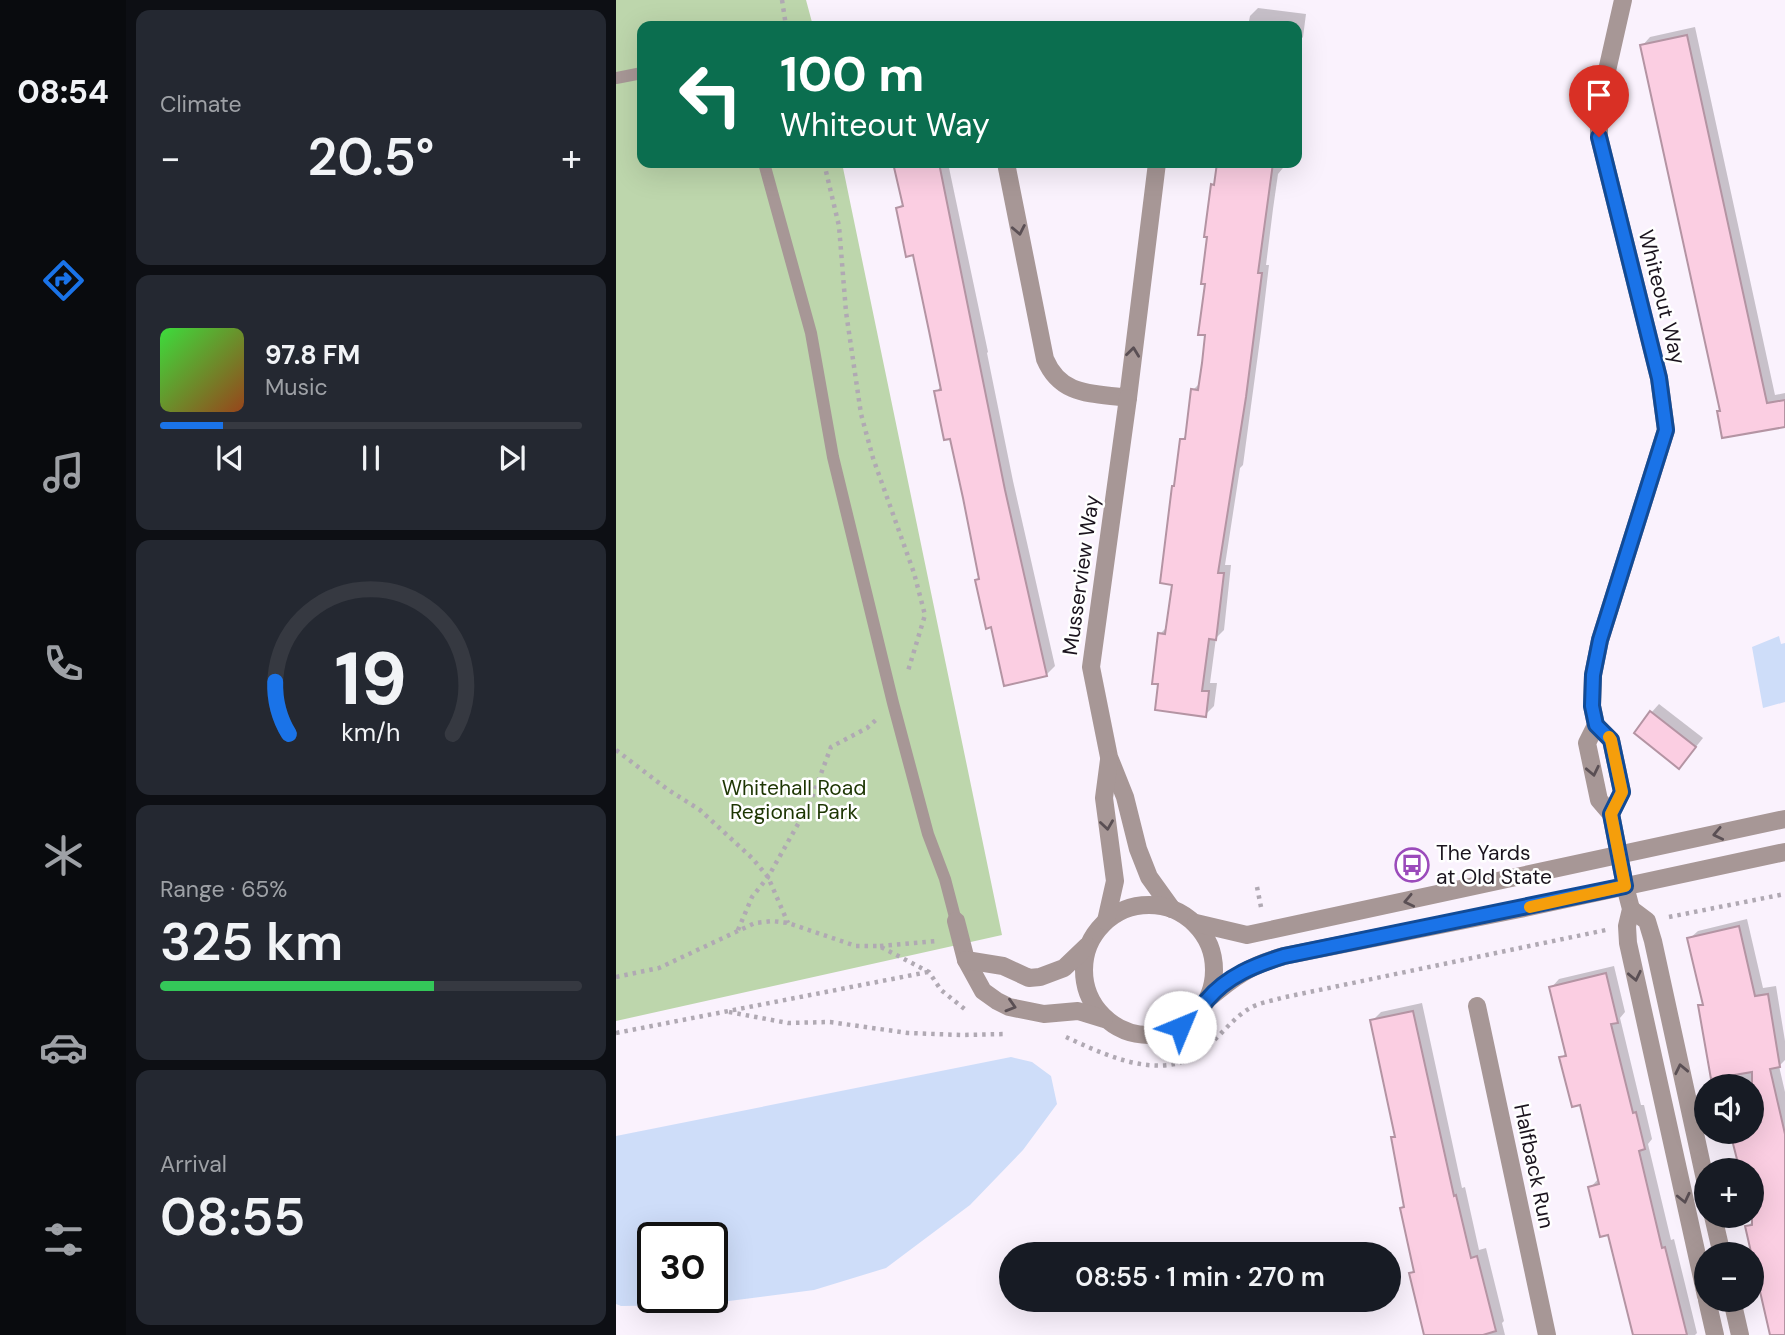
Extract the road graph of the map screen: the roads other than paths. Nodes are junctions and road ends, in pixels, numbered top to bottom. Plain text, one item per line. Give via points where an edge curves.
1 (1623, 0) edge
2 (637, 74) edge
3 (616, 78) edge
4 (765, 168) edge
5 (1007, 168) edge
6 (1156, 168) edge
7 (1128, 398) junction
8 (1109, 757) junction
9 (1785, 819) edge
10 (1785, 852) edge
11 (1619, 856) junction
12 (1625, 886) junction
13 (1172, 909) junction
14 (1631, 909) junction
15 (956, 921) joint
16 (1106, 921) junction
17 (1196, 923) junction
18 (1087, 946) junction
19 (966, 960) junction
20 (1208, 999) junction
21 (1477, 1006) dead end
22 (1104, 1019) junction
23 (1700, 1158) edge
24 (1695, 1242) edge
25 (1710, 1312) edge
26 (1735, 1312) edge
27 (1547, 1335) edge
28 (1715, 1335) edge
29 (1740, 1335) edge

1 - 11 street, Whiteout Way via 1599,106 1599,137 1659,378 1666,430 1593,675 1596,725 1587,744 1599,800 1611,814
2 - 3 lane
4 - 15 lane via 811,333 833,457 893,703
5 -> 7 street via 1051,373 1068,388
7 -> 6 street, Musserview Way
7 - 8 street, Musserview Way via 1091,667
8 - 13 street, Musserview Way via 1149,877
8 -> 16 street, Musserview Way via 1104,798 1115,881
9 -> 11 street
10 - 12 street
11 - 12 street, Whiteout Way
11 -> 17 street via 1247,935
12 - 14 street, Whiteout Way
12 - 20 street via 1284,956 1253,965
13 - 16 street via 1146,904 1128,907
13 - 17 street
23 -> 14 street via 1653,941 1647,922
14 -> 24 street via 1628,943
15 - 19 street
16 - 18 street
17 - 20 street via 1213,959
18 - 19 street via 1064,968 1040,977
18 - 22 street via 1084,984
19 -> 22 street via 983,991 1009,1007 1044,1014 1078,1011
20 - 22 street via 1180,1027 1161,1034 1122,1030
21 - 27 street, Halfback Run
25 - 28 street
26 - 29 street

